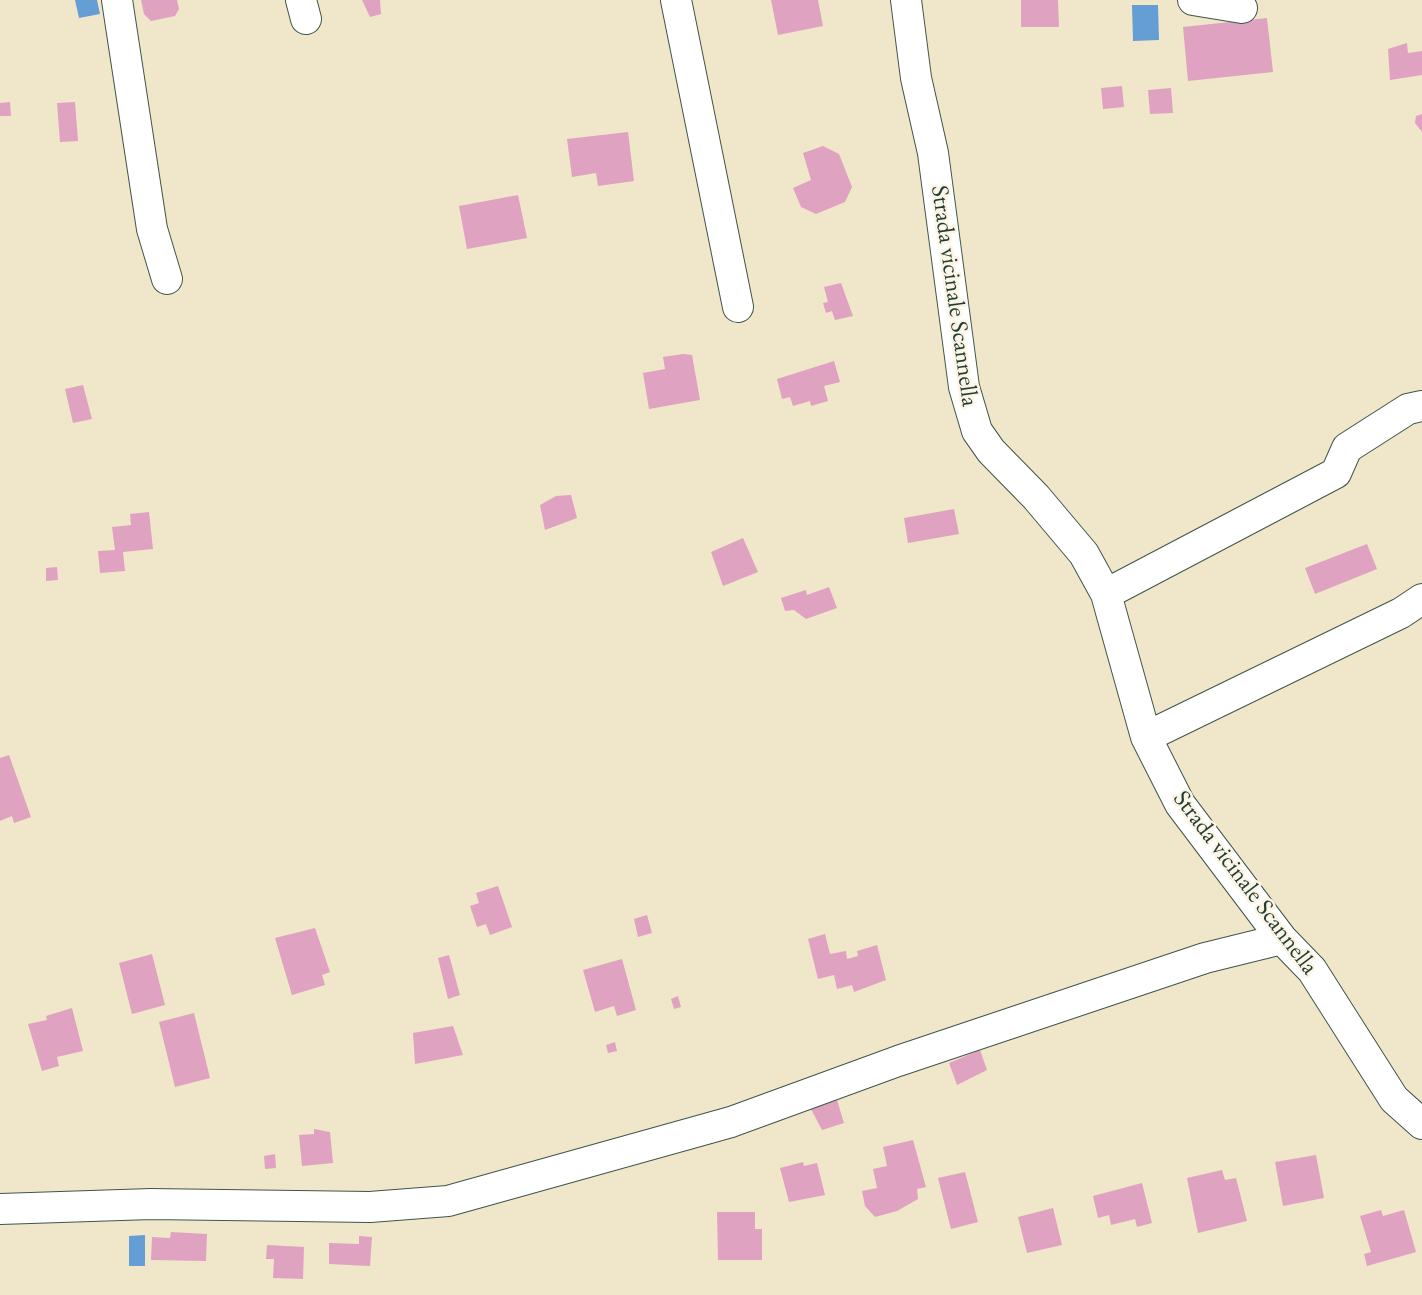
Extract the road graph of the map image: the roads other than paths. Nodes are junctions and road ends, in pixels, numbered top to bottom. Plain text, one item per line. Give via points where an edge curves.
1 (117, 0) edge
2 (676, 0) edge
3 (906, 0) edge
4 (1193, 0) edge
5 (1242, 8) dead end
6 (167, 279) dead end
7 (738, 307) dead end
8 (1422, 406) edge
9 (1106, 594) junction
10 (1422, 599) edge
11 (1146, 737) junction
12 (1282, 939) junction
13 (1422, 1124) edge
14 (0, 1209) edge

1 - 6 street via 152,229
2 - 7 street
3 - 9 street, Strada vicinale Scannella via 916,78 933,153 968,408 991,451 1084,554
4 - 5 street
8 - 9 street via 1408,408 1347,448 1336,472
9 - 11 street, Strada vicinale Scannella
10 - 11 street
11 - 12 street, Strada vicinale Scannella via 1180,804
12 - 13 street, Strada vicinale Scannella via 1312,970 1394,1099
12 - 14 street via 1205,958 898,1060 731,1122 447,1201 370,1207 151,1204

